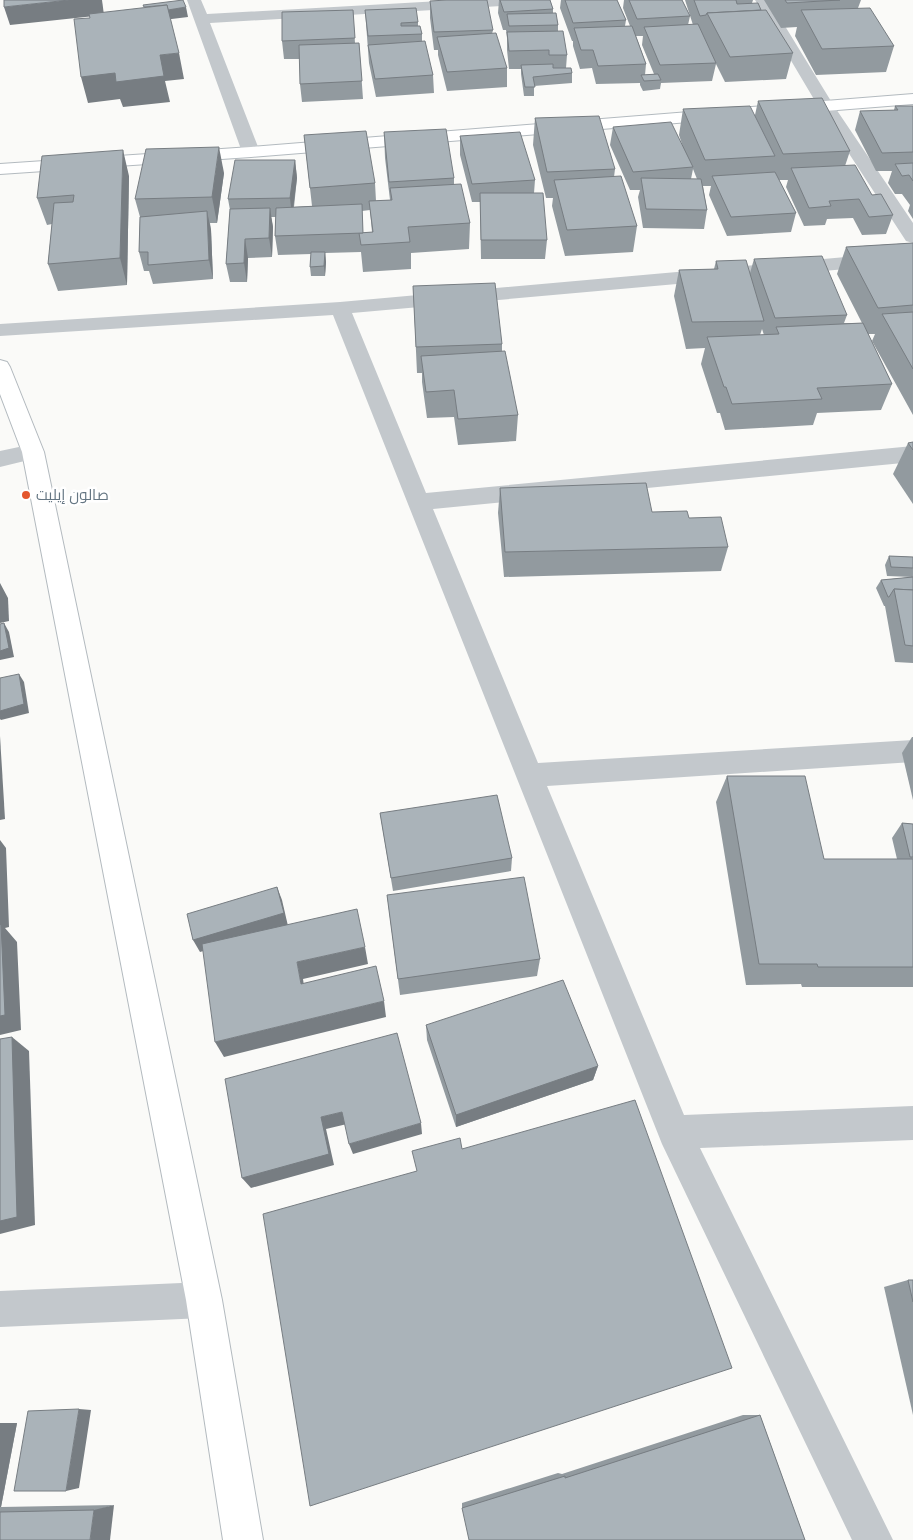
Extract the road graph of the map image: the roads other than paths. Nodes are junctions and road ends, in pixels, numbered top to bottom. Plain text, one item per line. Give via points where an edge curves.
1 (194, 0) edge
2 (537, 0) edge
3 (762, 0) edge
4 (416, 4) edge
5 (201, 19) junction
6 (913, 99) edge
7 (826, 106) junction
8 (251, 152) junction
9 (0, 169) edge
10 (913, 238) edge
11 (913, 257) edge
12 (340, 308) junction
13 (0, 330) edge
14 (0, 367) edge
15 (33, 452) junction
16 (913, 454) edge
17 (0, 459) edge
18 (419, 502) junction
19 (913, 751) edge
20 (530, 776) junction
21 (913, 1123) edge
22 (674, 1132) junction
23 (204, 1300) junction
24 (0, 1309) edge
25 (243, 1540) edge
26 (873, 1540) edge

1 - 5 street
2 - 4 street
3 - 7 street
4 - 5 street
5 - 8 street
6 - 7 street
7 - 8 street
7 - 10 street
8 - 9 street
11 - 12 street
12 - 13 street
12 - 18 street
14 - 15 street
15 - 17 street
15 - 23 street
16 - 18 street
18 - 20 street
19 - 20 street
20 - 22 street
21 - 22 street
22 - 26 street
23 - 24 street
23 - 25 street

